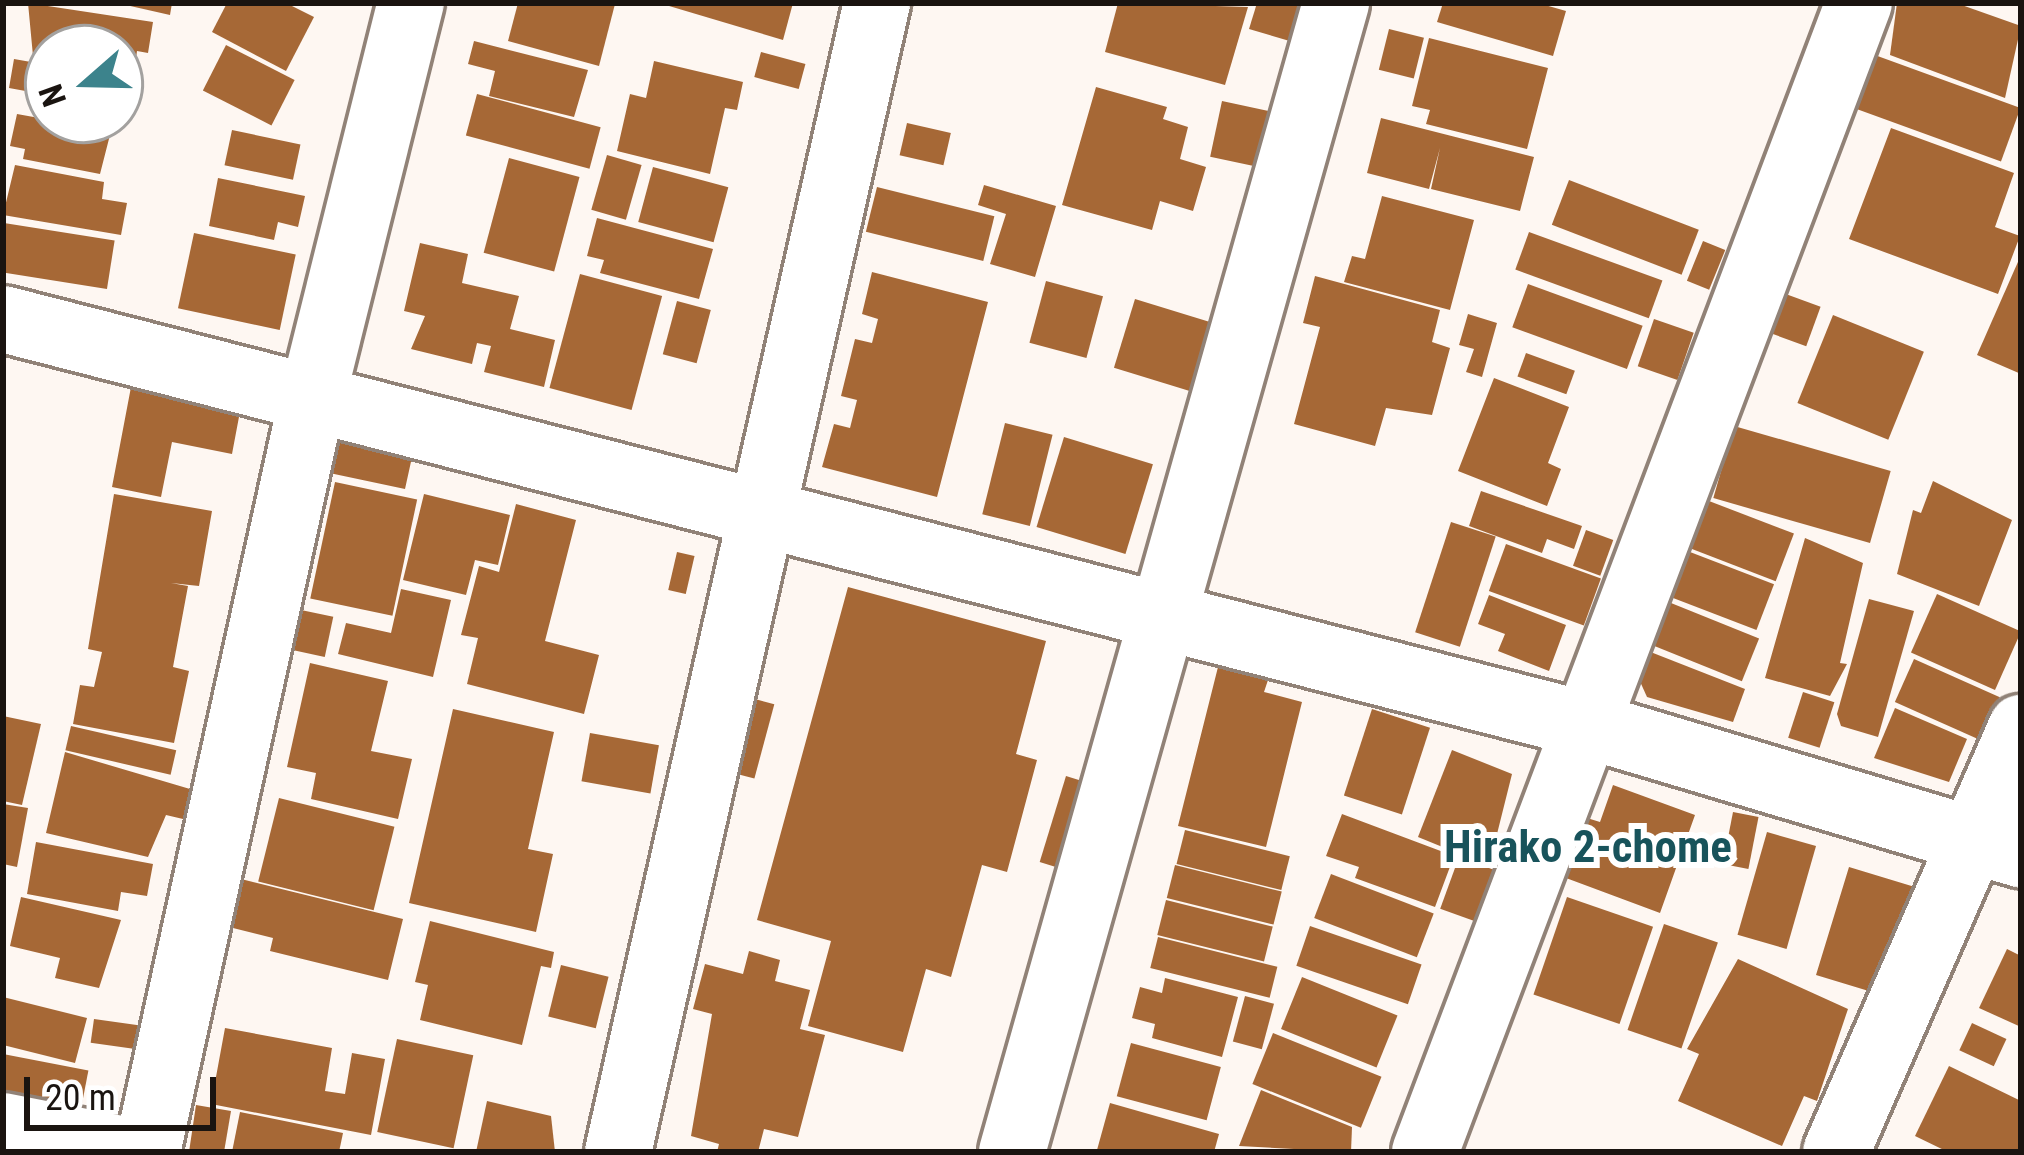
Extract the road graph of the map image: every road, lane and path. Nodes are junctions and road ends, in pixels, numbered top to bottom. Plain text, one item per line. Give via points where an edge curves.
1 (411, 3) edge
2 (877, 3) edge
3 (1336, 3) edge
4 (1858, 3) edge
5 (3, 319) edge
6 (314, 391) junction
7 (758, 509) junction
8 (1169, 617) junction
9 (1587, 725) junction
10 (2021, 728) edge
11 (1995, 846) edge
12 (3, 1126) edge
13 (135, 1152) edge
14 (147, 1152) edge
15 (618, 1152) edge
16 (1012, 1152) edge
17 (1425, 1152) edge
18 (1836, 1152) edge

1 - 6 street
2 - 7 street
3 - 8 street
4 - 9 street
5 - 6 street
6 - 7 street
6 - 14 street
7 - 8 street
7 - 15 street
8 - 9 street
8 - 16 street
9 - 11 street
9 - 17 street
10 - 11 street
11 - 18 street
12 - 13 street

